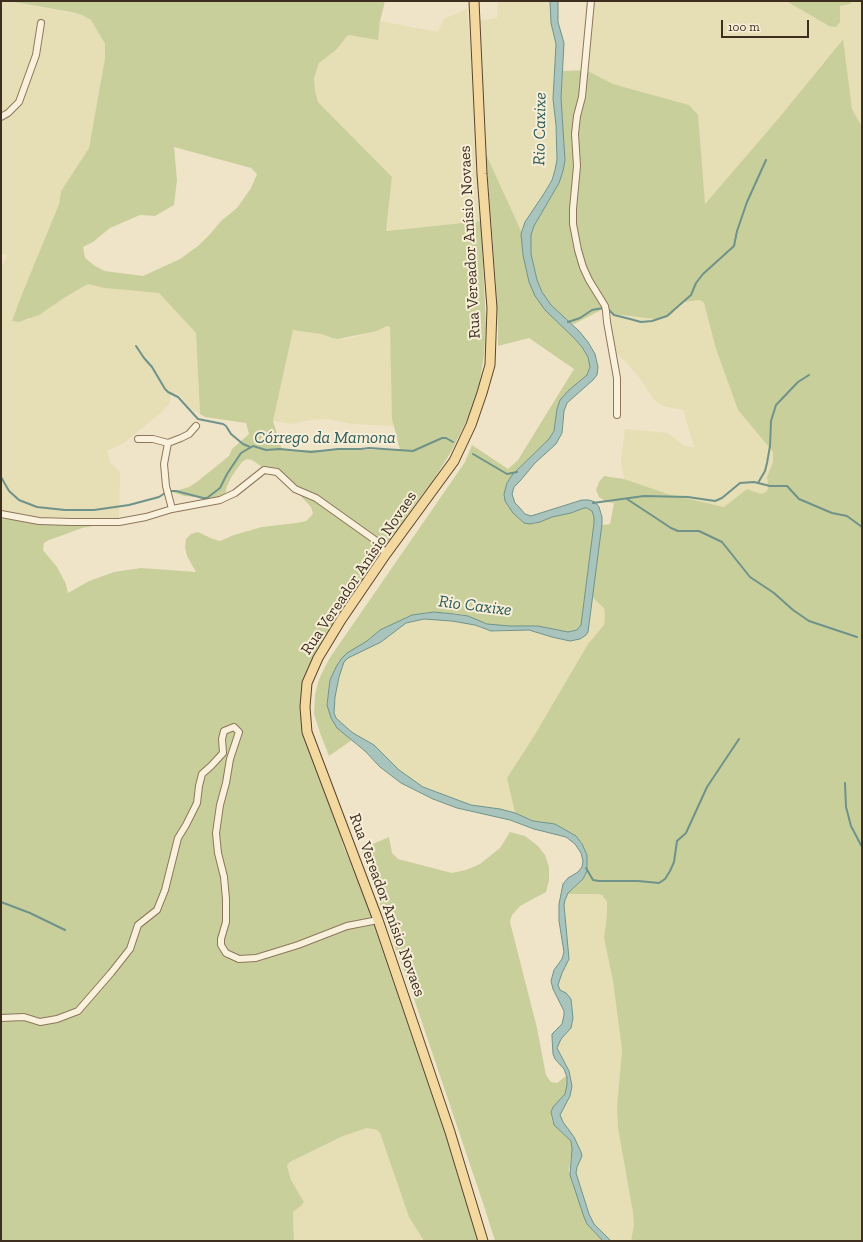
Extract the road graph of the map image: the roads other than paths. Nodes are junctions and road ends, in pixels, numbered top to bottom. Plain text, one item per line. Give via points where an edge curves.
1 (474, 1) edge
2 (591, 1) edge
3 (41, 23) dead end
4 (1, 117) edge
5 (617, 415) dead end
6 (196, 426) dead end
7 (138, 439) dead end
8 (168, 442) junction
9 (172, 509) junction
10 (1, 514) edge
11 (386, 554) junction
12 (378, 920) junction
13 (1, 1018) edge
14 (483, 1241) edge

1 - 11 main road, Rua Vereador Anísio Novaes via 482,174 492,308 490,365 471,425 454,461
2 - 5 street via 582,96 575,134 577,166 573,224 582,267 605,306 617,378
3 - 4 street via 36,55 19,102
6 - 8 street via 189,434
7 - 8 street
8 - 9 street via 164,464
9 - 10 street via 119,522 39,521
9 - 11 street via 220,500 235,493 264,470 277,472 295,489 316,498 375,540
11 - 12 main road, Rua Vereador Anísio Novaes via 318,658 307,684 305,707 307,732
12 - 13 street via 347,926 256,958 239,959 226,953 221,939 226,922 226,899 216,833 230,759 239,732 234,727 224,731 222,753 202,774 197,803 178,838 165,890 157,910 138,925 130,949 116,967 78,1010 57,1019 40,1022 24,1016
12 - 14 main road, Rua Vereador Anísio Novaes via 450,1132

